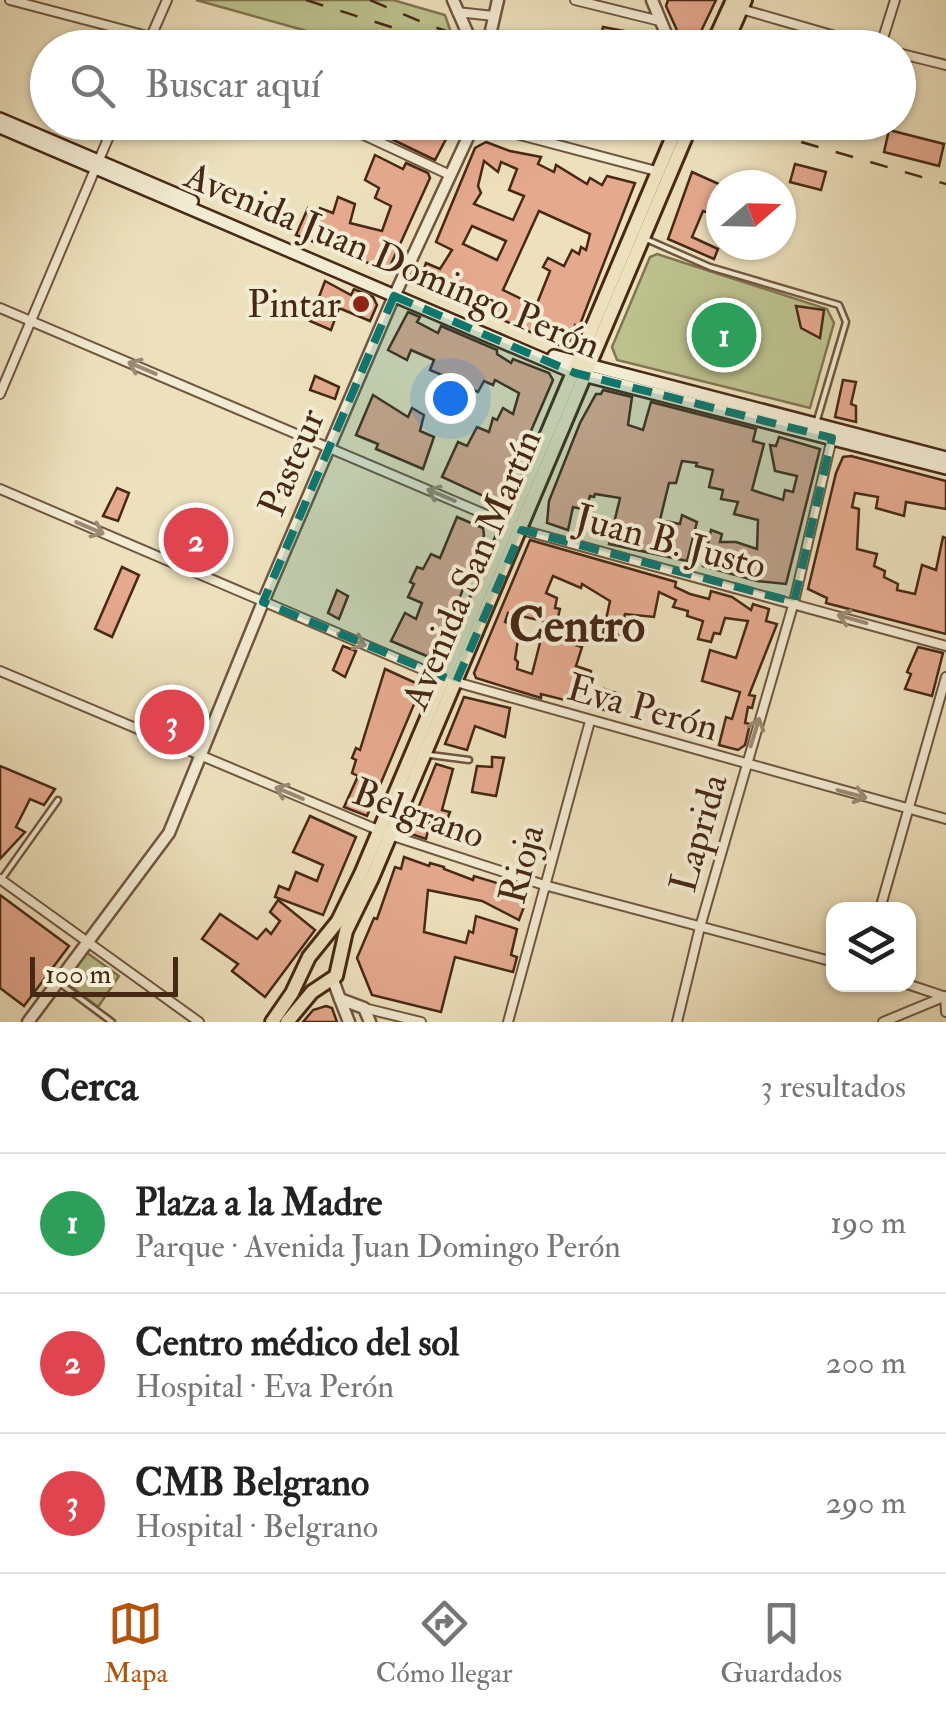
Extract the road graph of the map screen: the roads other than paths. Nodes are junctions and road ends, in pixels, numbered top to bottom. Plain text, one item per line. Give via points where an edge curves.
1 (10, 0) edge
2 (166, 0) edge
3 (498, 0) edge
4 (575, 0) edge
5 (652, 0) edge
6 (895, 0) edge
7 (740, 3) edge
8 (455, 6) edge
9 (494, 16) junction
10 (660, 21) junction
11 (124, 30) edge
12 (154, 30) edge
13 (466, 30) edge
14 (491, 30) edge
15 (664, 30) edge
16 (723, 30) edge
17 (730, 30) edge
18 (823, 30) edge
19 (884, 30) edge
20 (916, 58) edge
21 (946, 66) edge
22 (0, 118) edge
23 (0, 127) edge
24 (30, 132) edge
25 (30, 138) edge
26 (34, 140) edge
27 (46, 140) edge
28 (107, 140) edge
29 (375, 140) edge
30 (467, 140) edge
31 (538, 140) edge
32 (673, 140) edge
33 (682, 140) edge
34 (97, 164) junction
35 (664, 174) junction
36 (450, 175) junction
37 (643, 238) junction
38 (395, 292) junction
39 (0, 308) edge
40 (31, 321) junction
41 (583, 370) junction
42 (0, 394) edge
43 (816, 424) junction
44 (833, 433) junction
45 (330, 448) junction
46 (946, 458) edge
47 (946, 468) edge
48 (0, 489) edge
49 (517, 527) junction
50 (262, 602) junction
51 (794, 602) junction
52 (946, 646) edge
53 (0, 671) edge
54 (946, 677) edge
55 (450, 680) junction
56 (590, 721) junction
57 (425, 754) junction
58 (199, 755) junction
59 (470, 760) dead end
60 (746, 765) junction
61 (58, 800) dead end
62 (907, 809) junction
63 (946, 819) edge
64 (384, 833) junction
65 (0, 879) edge
66 (544, 885) junction
67 (882, 902) edge
68 (700, 927) junction
69 (88, 942) junction
70 (316, 952) junction
71 (826, 960) edge
72 (338, 963) junction
73 (306, 966) junction
74 (58, 982) junction
75 (329, 982) junction
76 (916, 987) edge
77 (946, 997) edge
78 (340, 1000) junction
79 (364, 1008) junction
80 (946, 1012) edge
81 (28, 1022) edge
82 (112, 1022) edge
83 (198, 1022) edge
84 (272, 1022) edge
85 (287, 1022) edge
86 (349, 1022) edge
87 (370, 1022) edge
88 (420, 1022) edge
89 (508, 1022) edge
90 (677, 1022) edge
91 (883, 1022) edge

1 - 11 street
2 - 12 street
3 - 9 street
4 - 10 street
5 - 10 street
6 - 19 street
7 - 16 main road
7 - 17 main road
7 - 18 street
8 - 9 street
8 - 13 street
9 - 14 street
10 - 15 street
20 - 21 street
22 - 24 main road, Avenida Juan Domingo Perón
23 - 25 main road, Avenida Juan Domingo Perón
26 - 34 main road, Avenida Juan Domingo Perón
27 - 34 main road, Avenida Juan Domingo Perón
28 - 34 street
29 - 36 street
30 - 36 street, Pasteur
31 - 35 street
32 - 35 main road, Avenida San Martín
33 - 35 main road, Avenida San Martín
34 - 38 main road, Avenida Juan Domingo Perón
34 - 40 street
35 - 37 main road, Avenida San Martín
35 - 41 main road, Avenida San Martín
36 - 38 street, Pasteur
37 - 41 main road, Avenida San Martín
37 - 43 lane via 839,305 846,322
38 - 41 main road, Avenida Juan Domingo Perón
38 - 45 street, Pasteur
39 - 40 street, Juan B. Justo
40 - 42 street
45 -> 40 street, Juan B. Justo
41 - 43 main road, Avenida Juan Domingo Perón
41 - 44 main road, Avenida Juan Domingo Perón
41 - 49 main road, Avenida San Martín
43 - 44 main road, Avenida Juan Domingo Perón
44 - 46 main road, Avenida Juan Domingo Perón
44 - 47 main road, Avenida Juan Domingo Perón
44 - 51 street, Laprida
49 -> 45 street, Juan B. Justo
45 - 50 street, Pasteur
48 -> 50 street, Eva Perón
49 - 51 street, Juan B. Justo
49 - 55 main road, Avenida San Martín
50 -> 55 street, Eva Perón
50 - 58 street, Pasteur
52 -> 51 street, Juan B. Justo
60 -> 51 street, Laprida
53 - 58 street, Belgrano
54 - 62 street
55 - 56 street, Eva Perón
55 - 57 main road, Avenida San Martín
55 - 64 main road, Avenida San Martín
56 - 60 street, Eva Perón
56 - 66 street, Rioja
57 - 59 lane
57 - 64 main road, Avenida San Martín
64 -> 58 street, Belgrano
58 - 69 street, Pasteur via 169,833
60 -> 62 street, Eva Perón
60 - 68 street, Laprida
61 - 65 lane
62 - 63 street, Eva Perón
62 - 67 street
64 - 66 street, Belgrano
64 - 70 main road, Avenida San Martín
64 - 72 main road, Avenida San Martín
65 - 69 street
66 - 68 street, Belgrano
66 - 89 street, Rioja
68 - 71 street, Belgrano
68 - 90 street, Laprida
69 - 74 street, Pasteur
69 - 83 street
70 - 72 main road via 330,952
70 - 73 main road, Avenida San Martín
72 - 75 main road, Avenida San Martín
73 - 75 main road via 311,979
73 - 84 main road, Avenida San Martín
74 - 81 street, Pasteur
74 - 82 lane
75 - 78 street
75 - 85 main road, Avenida San Martín
76 - 77 street
77 - 80 street
77 - 91 street
78 - 79 street
78 - 86 street
79 - 87 street
79 - 88 street

